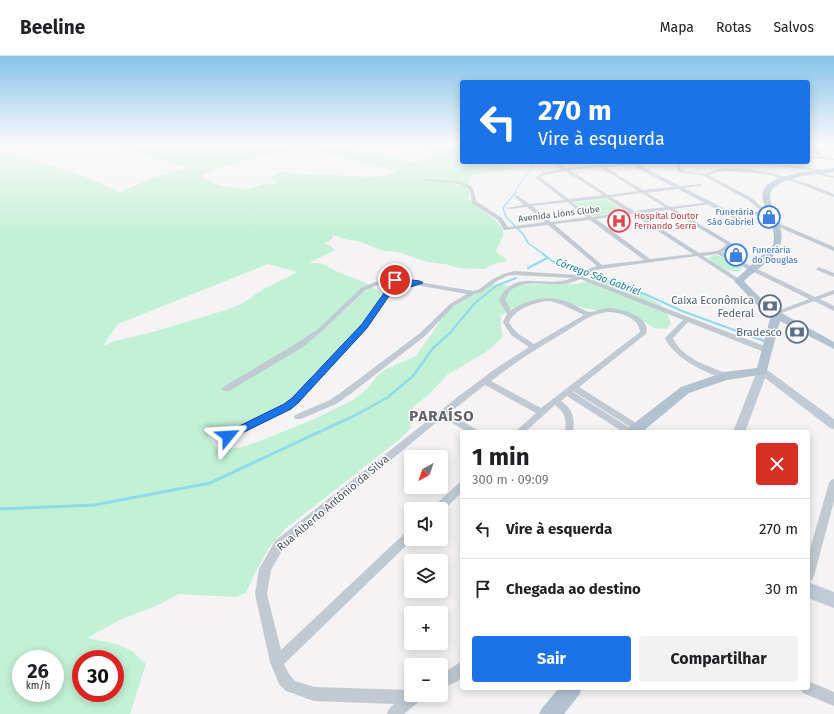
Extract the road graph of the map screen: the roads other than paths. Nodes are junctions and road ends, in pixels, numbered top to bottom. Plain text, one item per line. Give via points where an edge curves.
1 (539, 175) edge
2 (573, 175) edge
3 (614, 175) edge
4 (657, 175) edge
5 (705, 175) edge
6 (773, 175) edge
7 (803, 175) edge
8 (789, 178) junction
9 (424, 180) dead end
10 (699, 185) dead end
11 (679, 188) junction
12 (644, 192) junction
13 (517, 196) dead end
14 (834, 196) edge
15 (607, 197) junction
16 (568, 201) junction
17 (710, 203) junction
18 (530, 206) junction
19 (508, 208) dead end
20 (672, 208) junction
21 (726, 212) junction
22 (633, 213) junction
23 (768, 213) junction
24 (592, 219) junction
25 (550, 224) junction
26 (776, 224) junction
27 (750, 225) dead end
28 (834, 250) edge
29 (718, 252) junction
30 (698, 254) junction
31 (648, 260) junction
32 (602, 267) junction
33 (753, 268) junction
34 (819, 268) dead end
35 (583, 274) junction
36 (834, 275) edge
37 (739, 281) junction
38 (420, 283) junction
39 (834, 292) edge
40 (473, 293) junction
41 (815, 299) junction
42 (834, 309) edge
43 (777, 313) junction
44 (510, 314) junction
45 (590, 315) junction
46 (687, 319) junction
47 (834, 346) edge
48 (534, 347) junction
49 (767, 350) junction
50 (763, 368) junction
51 (725, 376) junction
52 (485, 381) junction
53 (226, 389) dead end
54 (570, 389) junction
55 (555, 401) junction
56 (541, 412) junction
57 (443, 413) junction
58 (298, 417) dead end
59 (834, 425) edge
60 (471, 430) edge
61 (521, 430) edge
62 (569, 430) edge
63 (632, 430) edge
64 (635, 430) edge
65 (740, 430) edge
66 (228, 436) dead end
67 (834, 483) edge
68 (460, 488) edge
69 (445, 502) edge
70 (404, 541) edge
71 (810, 569) edge
72 (810, 591) edge
73 (834, 600) edge
74 (277, 662) junction
75 (460, 670) edge
76 (448, 678) edge
77 (810, 689) edge
78 (570, 690) edge
79 (404, 696) edge
80 (834, 699) edge
81 (407, 702) edge
82 (394, 714) edge
83 (550, 714) edge

1 - 16 street via 537,178
2 - 15 street
3 - 12 street
4 - 11 street
5 - 23 street
6 - 8 street
7 - 8 main road
8 - 14 street
8 - 23 main road via 773,183 766,190
9 - 25 street, Avenida Lions Clube via 468,185 474,202 500,219 506,229
10 - 11 street
11 - 12 street
11 - 17 street
12 - 15 street
12 - 20 street
13 - 18 street
15 - 16 street
15 - 22 street
16 - 18 street
16 - 24 street
17 - 20 street, Avenida Lions Clube
17 - 21 street
18 - 19 street
18 - 25 street
20 - 22 street, Avenida Lions Clube
20 - 29 street via 729,244
21 - 23 street
21 - 27 street
22 - 24 street, Avenida Lions Clube
22 - 30 street
23 - 26 main road
24 - 25 street, Avenida Lions Clube
24 - 31 street
25 - 32 street
26 - 28 street
26 - 33 main road via 777,245
29 - 30 street
29 - 33 street
30 - 31 street
30 - 37 street
31 - 32 street
32 - 35 street
33 - 37 main road
33 - 41 street
34 - 36 street
35 - 40 street via 514,273 505,275
35 - 44 street via 566,282 526,282 510,287 502,300
35 - 46 street
37 - 43 main road via 755,298
38 - 40 street
38 - 53 street via 395,280 369,286 300,345
38 - 66 street via 398,288 386,294 365,326 291,404
39 - 41 street
40 - 58 street via 447,308 422,335 346,393 333,402
41 - 42 street
41 - 43 street
43 - 47 main road
43 - 49 main road
44 - 45 street via 529,303 548,299 567,303
44 - 48 street via 506,322 508,327
45 - 48 street, Rua Alberto Antônio da Silva
45 - 54 street, Rua Alberto Antônio da Silva via 601,311 620,311 640,322 644,333
46 - 49 street
46 - 51 street via 669,338 670,344 683,356
48 - 52 street, Rua Alberto Antônio da Silva
49 - 50 main road
50 - 51 main road
50 - 59 street
50 - 65 street
51 - 64 main road via 685,390
52 - 56 street
52 - 57 street, Rua Alberto Antônio da Silva
54 - 55 street, Rua Alberto Antônio da Silva
54 - 63 street
55 - 56 street, Rua Alberto Antônio da Silva
55 - 62 street via 569,414
56 - 61 street, Rua Alberto Antônio da Silva
57 - 60 street
57 - 74 street, Rua Alberto Antônio da Silva via 279,545 271,557 265,569 261,594
67 - 71 street
68 - 69 street
70 - 74 street
72 - 73 street
74 - 79 street, Rua Alberto Antônio da Silva via 284,679 291,686 314,694
75 - 76 street
77 - 80 street
78 - 83 main road
81 - 82 street

